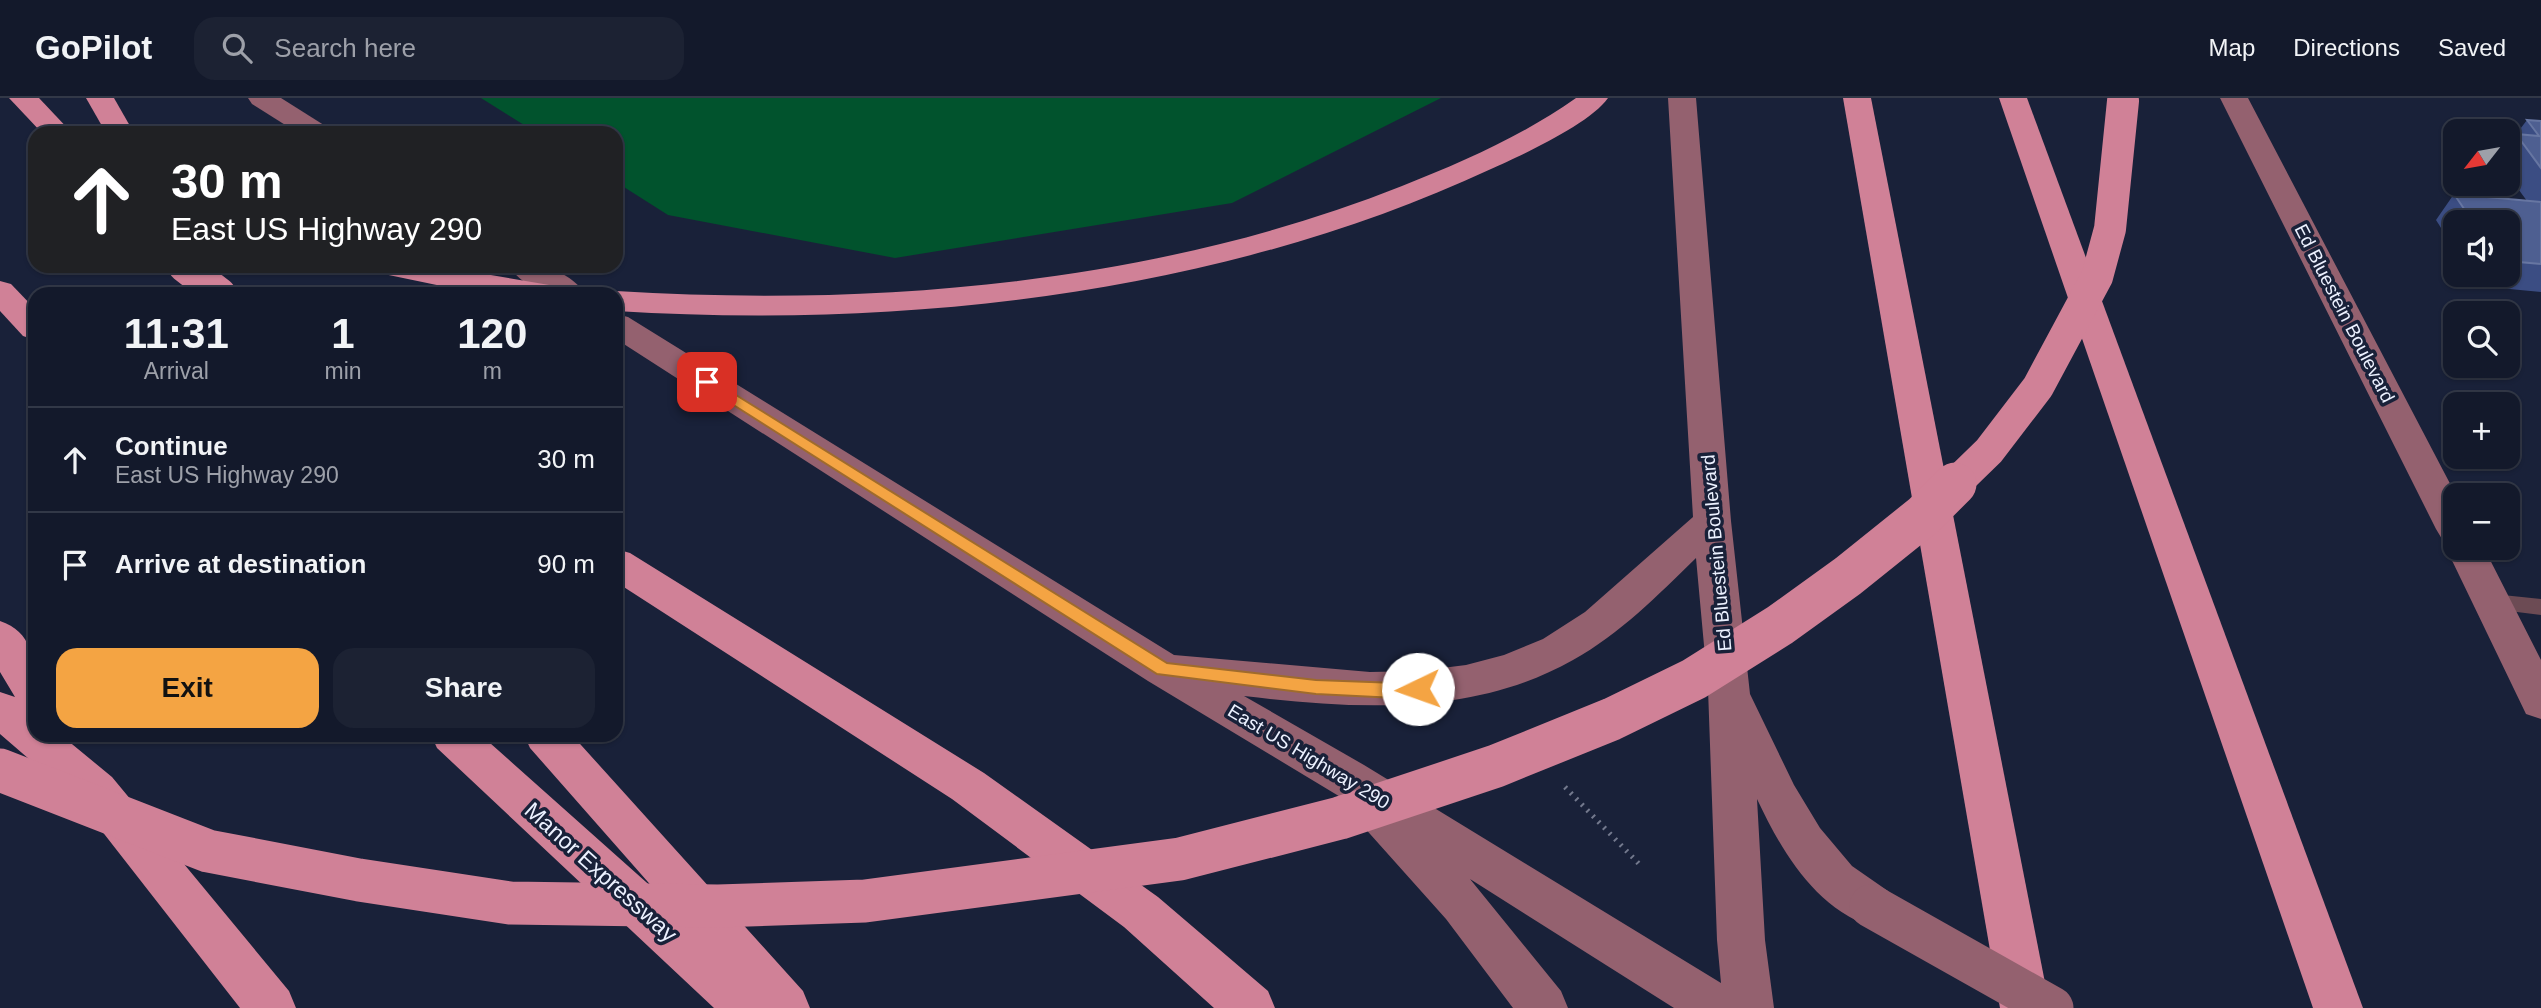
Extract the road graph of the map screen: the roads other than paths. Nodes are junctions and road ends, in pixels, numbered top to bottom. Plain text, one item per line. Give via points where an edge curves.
1 (23, 98) edge
2 (100, 98) edge
3 (262, 98) edge
4 (1594, 98) edge
5 (1682, 98) edge
6 (1857, 98) edge
7 (2123, 98) edge
8 (2234, 98) edge
9 (2020, 109) edge
10 (54, 126) edge
11 (116, 126) edge
12 (306, 126) edge
13 (193, 273) edge
14 (425, 273) edge
15 (536, 273) edge
16 (211, 287) edge
17 (494, 287) edge
18 (558, 287) edge
19 (0, 291) edge
20 (623, 301) edge
21 (28, 321) edge
22 (623, 328) edge
23 (2443, 505) edge
24 (1712, 521) junction
25 (2471, 560) edge
26 (623, 568) edge
27 (2493, 602) junction
28 (2541, 607) edge
29 (0, 637) edge
30 (1163, 669) junction
31 (28, 682) edge
32 (1729, 689) junction
33 (2541, 702) edge
34 (0, 709) edge
35 (28, 733) edge
36 (39, 742) edge
37 (66, 742) edge
38 (460, 742) edge
39 (551, 742) edge
40 (0, 770) edge
41 (1348, 778) junction
42 (96, 790) junction
43 (271, 1008) edge
44 (751, 1008) edge
45 (785, 1008) edge
46 (1250, 1008) edge
47 (1543, 1008) edge
48 (1718, 1008) edge
49 (1749, 1008) edge
50 (2025, 1008) edge
51 (2052, 1008) edge
52 (2337, 1008) edge

1 - 10 highway
2 - 11 highway
3 - 12 main road
4 - 20 highway via 1533,138 1389,203 1250,246 1178,262 1001,293 896,302 712,307
5 - 24 main road, Ed Bluestein Boulevard
6 - 50 highway
7 - 40 highway, bridge via 2112,217 2097,276 2038,387 1989,451 1924,515 1780,625 1694,679 1612,719 1496,766 1340,818 1180,859 865,901 718,906 510,903 208,851
8 - 23 main road, Ed Bluestein Boulevard
9 - 52 highway
13 - 16 highway, bridge
14 - 17 highway
15 - 18 main road
19 - 21 highway
22 - 30 main road, East US Highway 290
24 - 30 main road via 1630,597 1558,649 1519,668 1476,680 1396,691 1316,687
24 - 32 main road, Ed Bluestein Boulevard
25 - 27 main road
26 - 46 highway via 968,786 1141,912
27 - 28 lane
27 - 33 main road
29 - 31 highway
30 - 41 main road, East US Highway 290
32 - 49 main road, Ed Bluestein Boulevard via 1741,940
32 - 51 main road, bridge via 1782,804 1811,851 1837,881 1871,906
34 - 35 highway
36 - 42 highway
37 - 42 highway
38 - 44 highway, Manor Expressway
39 - 45 highway
41 - 47 main road via 1462,904
41 - 48 main road, East US Highway 290
42 - 43 highway

